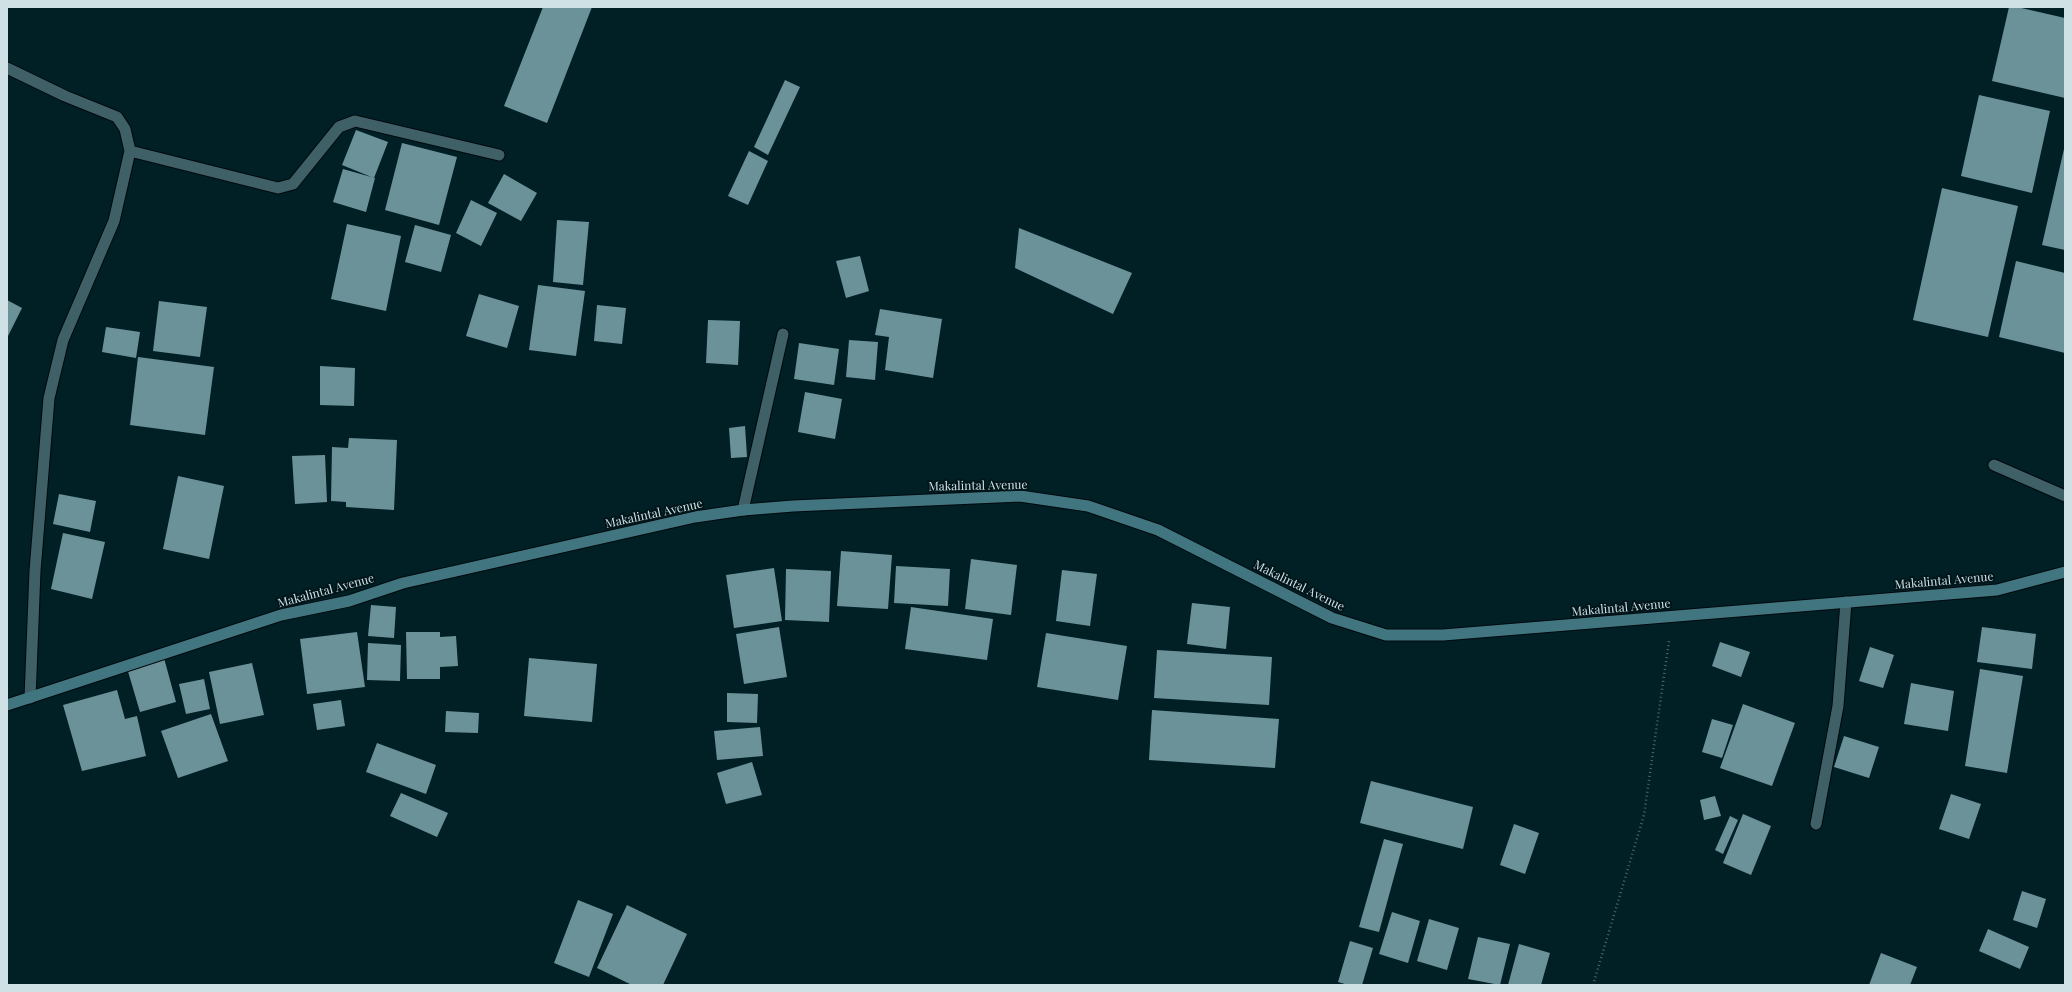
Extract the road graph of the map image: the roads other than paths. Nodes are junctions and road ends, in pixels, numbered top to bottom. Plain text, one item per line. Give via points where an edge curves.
1 (7, 68) edge
2 (130, 151) junction
3 (499, 155) dead end
4 (783, 334) dead end
5 (1994, 464) dead end
6 (2065, 496) edge
7 (743, 510) junction
8 (2065, 572) edge
9 (1846, 602) junction
10 (30, 698) junction
11 (7, 705) edge
12 (1816, 824) dead end

1 - 2 street via 65,96 117,116 125,129
2 - 3 street via 278,188 293,184 339,127 355,121
2 - 10 street via 114,221 63,340 49,398 34,571
4 - 7 street
5 - 6 street
7 - 9 main road, Makalintal Avenue via 1020,496 1088,506 1158,530 1332,618 1386,635 1444,635
7 - 10 main road, Makalintal Avenue via 695,518 402,582 349,601 281,616
8 - 9 main road, Makalintal Avenue via 1997,590
9 - 12 street via 1838,706
10 - 11 main road, Makalintal Avenue

